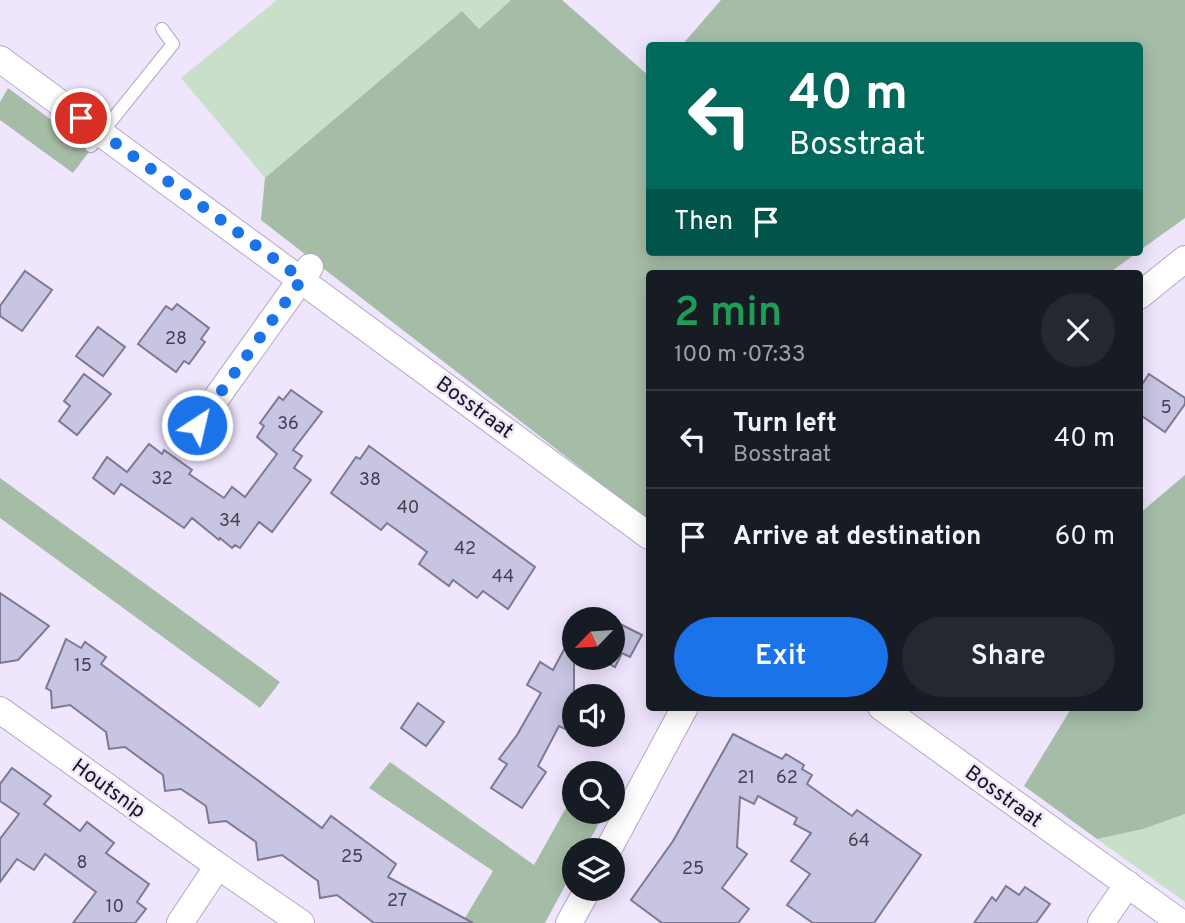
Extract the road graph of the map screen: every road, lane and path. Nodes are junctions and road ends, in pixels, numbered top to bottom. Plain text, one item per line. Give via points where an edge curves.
1 (162, 30) dead end
2 (0, 59) edge
3 (96, 139) junction
4 (1185, 259) edge
5 (306, 273) junction
6 (1143, 293) edge
7 (197, 425) dead end
8 (646, 534) edge
9 (0, 710) edge
10 (683, 711) edge
11 (887, 711) edge
12 (614, 838) edge
13 (218, 866) junction
14 (1128, 884) junction
15 (581, 901) edge
16 (180, 923) edge
17 (301, 923) edge
18 (569, 923) edge
19 (1101, 923) edge
20 (1181, 923) edge

1 - 3 lane via 173,44
2 - 3 street, Bosstraat
3 - 5 street, Bosstraat
4 - 6 street
5 - 7 street
5 - 8 street, Bosstraat
9 - 13 street, Houtsnip
10 - 12 street
11 - 14 street, Bosstraat
13 - 16 street
13 - 17 street, Houtsnip
14 - 19 street
14 - 20 street, Bosstraat
15 - 18 street

